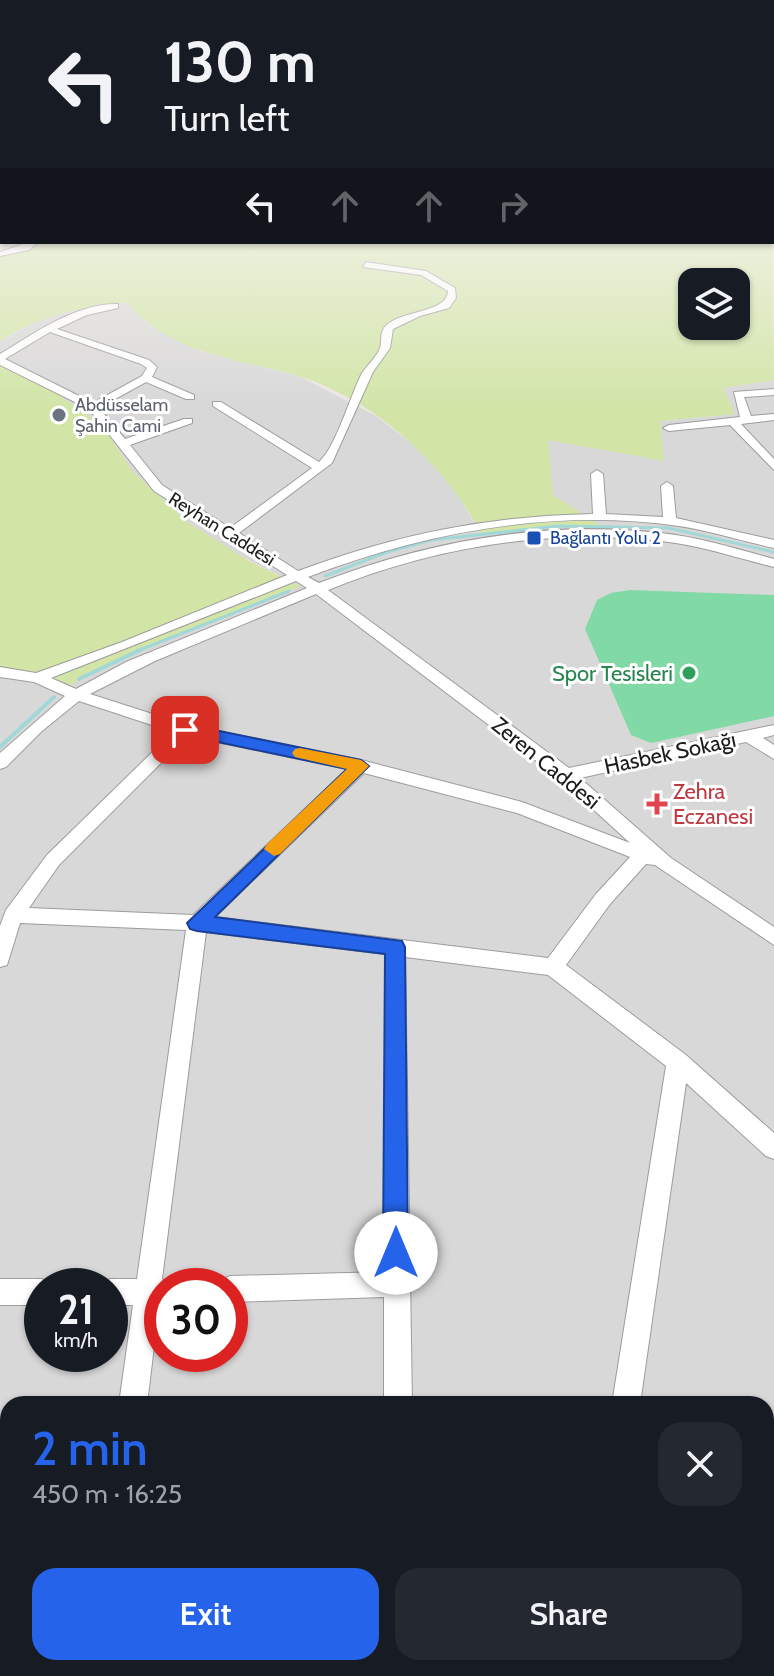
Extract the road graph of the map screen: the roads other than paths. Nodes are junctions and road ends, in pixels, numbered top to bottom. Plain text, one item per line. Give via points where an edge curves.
1 (366, 265) dead end
2 (115, 306) dead end
3 (49, 329) junction
4 (0, 360) edge
5 (146, 378) junction
6 (774, 392) edge
7 (190, 397) dead end
8 (217, 404) dead end
9 (93, 407) junction
10 (774, 417) edge
11 (188, 421) dead end
12 (747, 421) junction
13 (733, 422) junction
14 (669, 428) dead end
15 (122, 444) junction
16 (773, 464) edge
17 (319, 467) junction
18 (597, 474) dead end
19 (667, 486) dead end
20 (600, 518) junction
21 (670, 521) junction
22 (230, 534) junction
23 (774, 544) edge
24 (774, 563) edge
25 (299, 577) junction
26 (318, 589) junction
27 (0, 672) edge
28 (37, 678) junction
29 (77, 695) junction
30 (185, 730) junction
31 (774, 730) edge
32 (749, 736) junction
33 (774, 753) edge
34 (0, 763) edge
35 (361, 766) junction
36 (566, 775) junction
37 (643, 855) junction
38 (664, 863) junction
39 (13, 915) junction
40 (197, 923) junction
41 (774, 937) edge
42 (395, 947) junction
43 (0, 959) edge
44 (553, 967) junction
45 (678, 1062) junction
46 (774, 1148) edge
47 (157, 1268) edge
48 (396, 1284) junction
49 (248, 1288) edge
50 (0, 1292) edge
51 (24, 1292) edge
52 (144, 1345) edge
53 (134, 1396) edge
54 (398, 1396) edge
55 (627, 1396) edge

1 - 17 street via 423,273 453,292 446,306 402,319 386,332 385,348 368,372 328,461
2 - 3 street
3 - 4 street
3 - 5 street via 149,364 152,371
4 - 9 street, Reyhan Caddesi
5 - 7 street
5 - 9 street
6 - 12 street via 738,394
8 - 17 street
9 - 15 street, Reyhan Caddesi
10 - 12 street
11 - 15 street
12 - 13 street
13 - 14 street
13 - 16 street
15 - 22 street, Reyhan Caddesi via 158,488
17 - 22 street
18 - 20 street
19 - 21 street
20 - 21 street
20 - 25 street via 426,534
21 - 23 street
22 - 25 street, Reyhan Caddesi
24 - 26 street via 660,537 534,538 412,555
25 - 26 street, Reyhan Caddesi
25 - 28 street
26 - 29 street via 121,671
26 - 36 street, Zeren Caddesi
27 - 28 street
28 - 29 street
29 - 30 street
29 - 34 street
30 - 35 street
30 - 39 street via 53,860
31 - 32 street, Hasbek Sokağı
32 - 33 street
32 - 36 street, Hasbek Sokağı
35 - 37 street via 522,808
35 - 40 street
36 - 38 street, Zeren Caddesi
37 - 38 street
37 - 44 street
38 - 41 street, Zeren Caddesi
39 - 40 street
39 - 43 street
40 - 42 street
40 - 47 street
42 - 44 street
42 - 48 street
44 - 45 street
45 - 46 street
45 - 55 street
48 - 49 street
48 - 54 street
50 - 51 street
52 - 53 street

